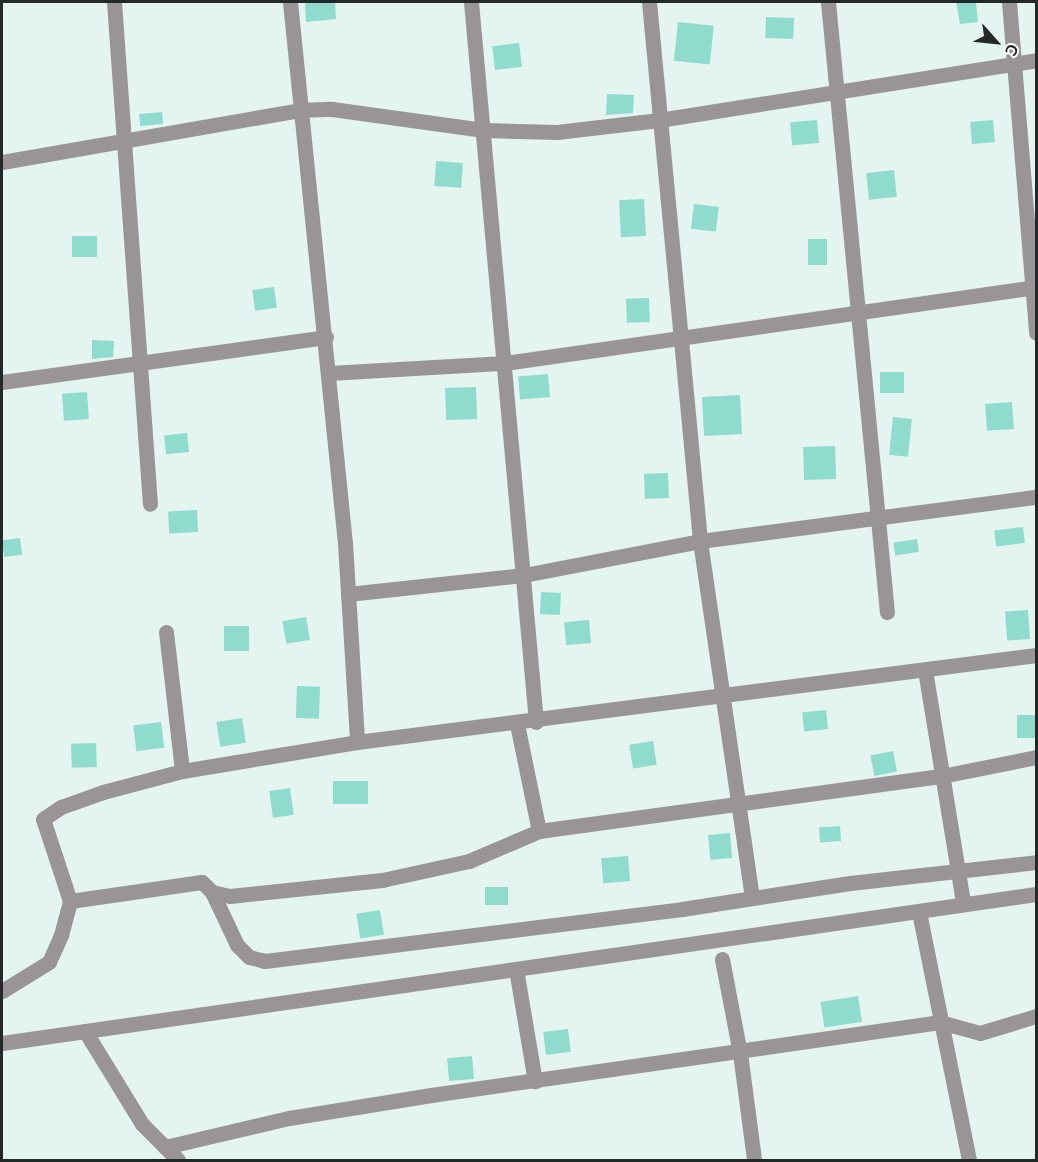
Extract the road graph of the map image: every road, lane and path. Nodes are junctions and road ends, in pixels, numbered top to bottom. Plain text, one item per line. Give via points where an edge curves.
1 (114, 2) edge
2 (290, 2) edge
3 (471, 2) edge
4 (649, 2) edge
5 (828, 2) edge
6 (1009, 2) edge
7 (1036, 60) edge
8 (1014, 63) junction
9 (838, 91) junction
10 (299, 111) junction
11 (659, 120) junction
12 (484, 130) junction
13 (123, 142) junction
14 (2, 162) edge
15 (1035, 287) edge
16 (860, 312) junction
17 (1036, 333) edge
18 (326, 336) junction
19 (680, 337) junction
20 (140, 363) junction
21 (505, 363) junction
22 (329, 373) junction
23 (2, 382) edge
24 (1036, 497) edge
25 (150, 504) dead end
26 (875, 519) junction
27 (700, 541) junction
28 (524, 575) junction
29 (348, 594) junction
30 (887, 612) dead end
31 (166, 632) dead end
32 (1036, 655) edge
33 (926, 670) junction
34 (725, 694) junction
35 (536, 722) junction
36 (517, 724) junction
37 (357, 742) junction
38 (1036, 757) edge
39 (182, 771) junction
40 (942, 776) junction
41 (739, 804) junction
42 (539, 831) junction
43 (1036, 862) edge
44 (958, 873) junction
45 (212, 892) junction
46 (1036, 894) edge
47 (752, 896) junction
48 (70, 901) junction
49 (963, 903) junction
50 (919, 912) junction
51 (722, 959) dead end
52 (516, 969) junction
53 (2, 991) edge
54 (1036, 1016) edge
55 (940, 1022) junction
56 (85, 1031) junction
57 (2, 1043) edge
58 (740, 1053) junction
59 (535, 1081) junction
60 (165, 1147) junction
61 (178, 1161) edge
62 (754, 1161) edge
63 (969, 1161) edge

1 - 13 street
2 - 10 street
3 - 12 street
4 - 11 street
5 - 9 street
6 - 8 street
7 - 8 street
8 - 9 street
8 - 15 street
9 - 11 street
9 - 16 street
10 - 12 street via 332,109
10 - 13 street
10 - 18 street
11 - 12 street via 557,132
11 - 19 street
12 - 21 street
13 - 14 street
13 - 20 street
15 - 16 street
15 - 17 street
16 - 19 street
16 - 26 street
18 - 20 street
18 - 22 street
19 - 21 street
19 - 27 street
20 - 23 street
20 - 25 street
21 - 22 street
21 - 28 street
22 - 29 street
24 - 26 street
26 - 27 street
26 - 30 street
27 - 28 street
27 - 34 street
28 - 29 street
28 - 35 street
29 - 37 street
31 - 39 street
32 - 33 street
33 - 34 street
33 - 40 street
34 - 35 street
34 - 41 street
35 - 36 street
36 - 37 street
36 - 42 street
37 - 39 street
38 - 40 street
39 - 48 street via 103,792 61,807 43,819
40 - 41 street
40 - 44 street
41 - 42 street
41 - 47 street
42 - 45 street via 469,861 382,880 230,896
43 - 44 street
44 - 47 street
44 - 49 street
45 - 47 street via 237,945 249,957 265,961 682,909
45 - 48 street via 202,882
46 - 49 street
48 - 53 street via 49,962
49 - 50 street
50 - 52 street
50 - 55 street
51 - 58 street
52 - 56 street
52 - 59 street
54 - 55 street via 980,1033
55 - 58 street
55 - 63 street
56 - 57 street
56 - 60 street via 142,1124
58 - 59 street
58 - 62 street
59 - 60 street via 289,1118
60 - 61 street

